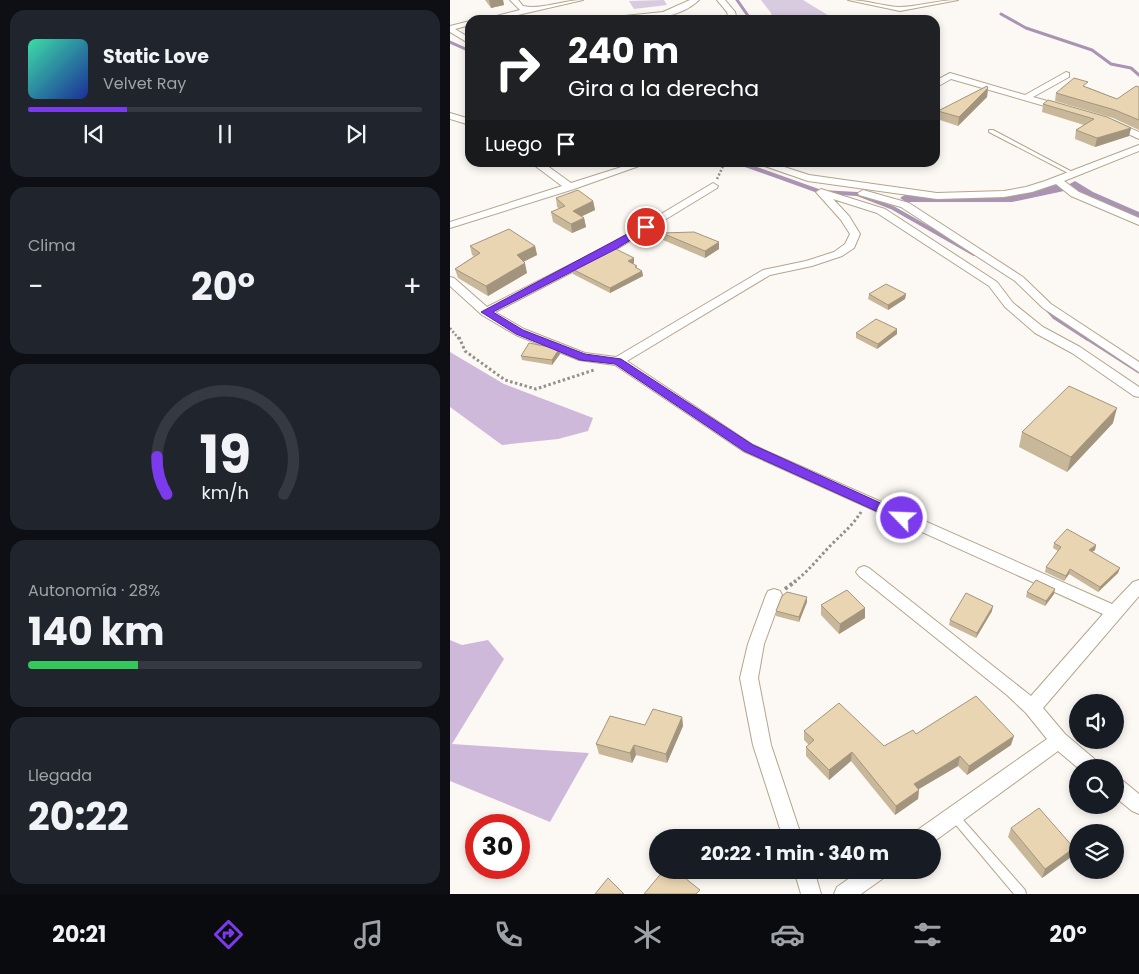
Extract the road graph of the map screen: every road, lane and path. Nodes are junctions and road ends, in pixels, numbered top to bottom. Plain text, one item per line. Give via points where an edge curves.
1 (514, 0) edge
2 (579, 0) edge
3 (695, 0) edge
4 (721, 0) edge
5 (852, 0) edge
6 (954, 0) edge
7 (530, 10) junction
8 (507, 15) edge
9 (655, 15) edge
10 (732, 15) edge
11 (465, 24) edge
12 (450, 29) edge
13 (465, 39) edge
14 (1066, 74) dead end
15 (940, 82) edge
16 (1026, 98) junction
17 (1072, 111) edge
18 (450, 116) edge
19 (1100, 120) edge
20 (465, 121) edge
21 (450, 123) edge
22 (991, 131) dead end
23 (1139, 136) edge
24 (1139, 148) edge
25 (542, 167) edge
26 (631, 167) edge
27 (722, 167) edge
28 (774, 167) edge
29 (1074, 174) junction
30 (1057, 180) junction
31 (713, 186) joint
32 (823, 186) junction
33 (570, 187) junction
34 (1139, 222) edge
35 (450, 225) edge
36 (450, 280) edge
37 (486, 312) junction
38 (450, 328) edge
39 (618, 361) junction
40 (1139, 368) edge
41 (1139, 393) edge
42 (867, 502) junction
43 (864, 572) dead end
44 (774, 595) joint
45 (1136, 595) edge
46 (1114, 612) junction
47 (1032, 708) junction
48 (1058, 740) junction
49 (1081, 759) edge
50 (1124, 793) edge
51 (1139, 805) edge
52 (953, 816) junction
53 (790, 829) edge
54 (935, 829) edge
55 (807, 879) edge
56 (865, 879) edge
57 (812, 894) edge
58 (844, 894) edge
59 (1021, 894) edge

1 - 7 street via 520,8
2 - 7 street
3 - 9 street via 684,7
4 - 10 street
5 - 6 street via 900,9
7 - 8 street
11 - 12 street
12 - 13 street
14 - 16 street
15 - 16 street via 950,76
16 - 17 street
18 - 20 street
19 - 23 street
20 - 21 street
22 - 29 lane
24 - 29 street
25 - 33 street
26 - 33 street
27 - 31 path
28 - 32 street
29 - 30 street
30 - 32 street via 1004,194 937,196
30 - 34 street via 1075,194
31 - 37 street via 613,247
32 - 39 street via 855,234 850,246 838,254 808,264 767,272
32 - 40 street via 905,205 1019,279 1048,306
32 - 41 street via 881,211 993,284 1009,305 1039,330 1076,350
33 - 35 street
36 - 37 street
37 - 39 street via 520,332 583,357
38 - 39 path via 457,334 465,352 505,380 536,389
39 - 42 street via 748,448
42 - 44 path via 854,524 809,572
42 - 46 street
43 - 47 street
44 - 53 street via 756,644 749,678 762,745
45 - 46 street
46 - 47 street
47 - 48 street
48 - 49 street
48 - 52 street
50 - 51 street
52 - 54 street
52 - 59 lane
55 - 57 street
56 - 58 street

